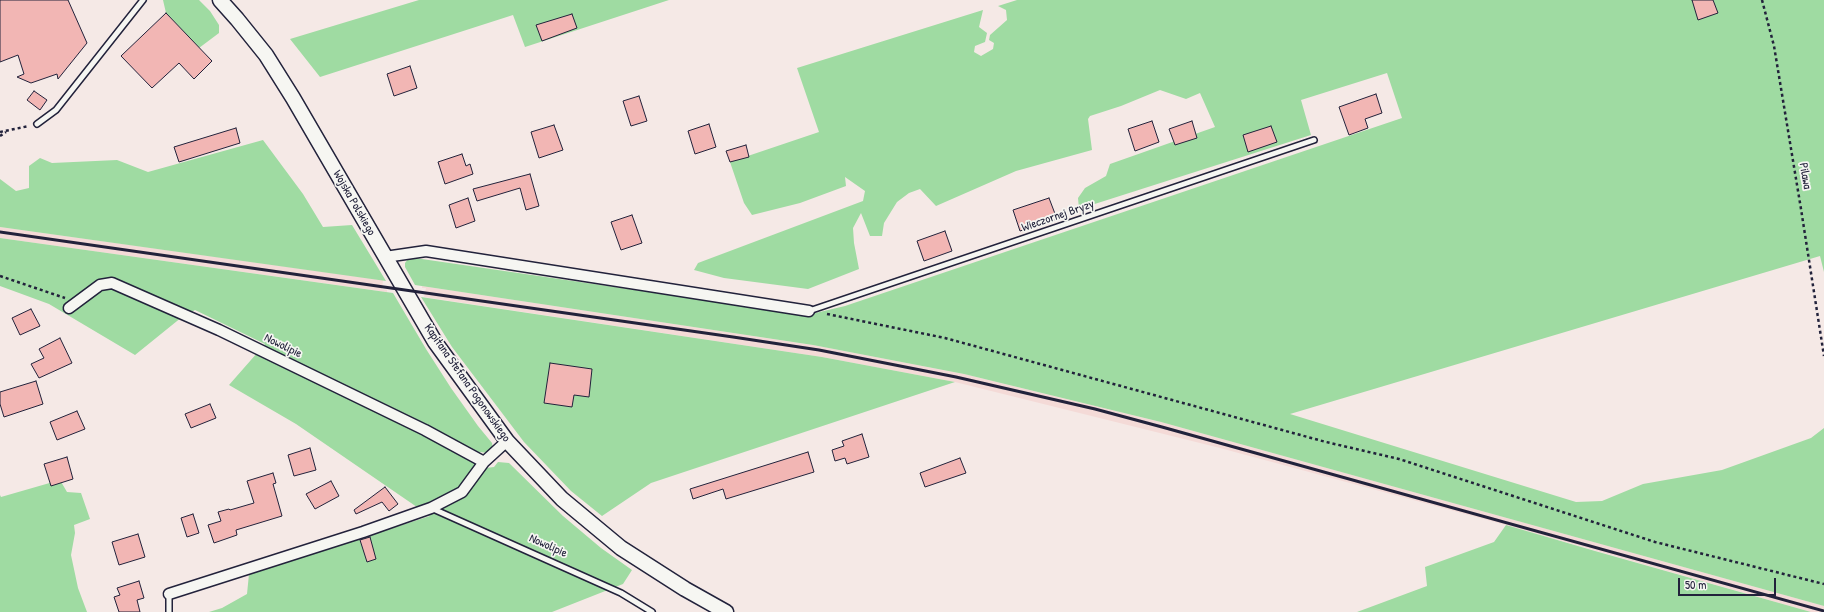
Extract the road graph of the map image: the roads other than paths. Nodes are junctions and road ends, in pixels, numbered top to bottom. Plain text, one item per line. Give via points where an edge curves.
1 (143, 0) edge
2 (220, 0) edge
3 (37, 124) road end
4 (1314, 140) dead end
5 (385, 257) junction
6 (69, 308) dead end
7 (809, 310) joint
8 (507, 441) junction
9 (484, 462) junction
10 (431, 508) junction
11 (169, 594) joint
12 (169, 612) edge
13 (652, 612) edge
14 (726, 612) edge

1 - 3 lane via 56,110
2 - 5 main road, Wojska Polskiego via 266,55
4 - 7 lane, Wieczornej Bryzy
5 - 7 street via 426,251
5 - 8 main road, Kapitana Stefana Pogonowskiego via 435,342
6 - 9 street, Nowolipie via 100,284 112,283 219,330 425,430
8 - 9 street
8 - 14 main road, Kapitana Stefana Pogonowskiego via 562,500 620,548 685,590
9 - 10 street via 462,492
10 - 11 street
10 - 13 lane, Nowolipie via 621,593
11 - 12 lane

